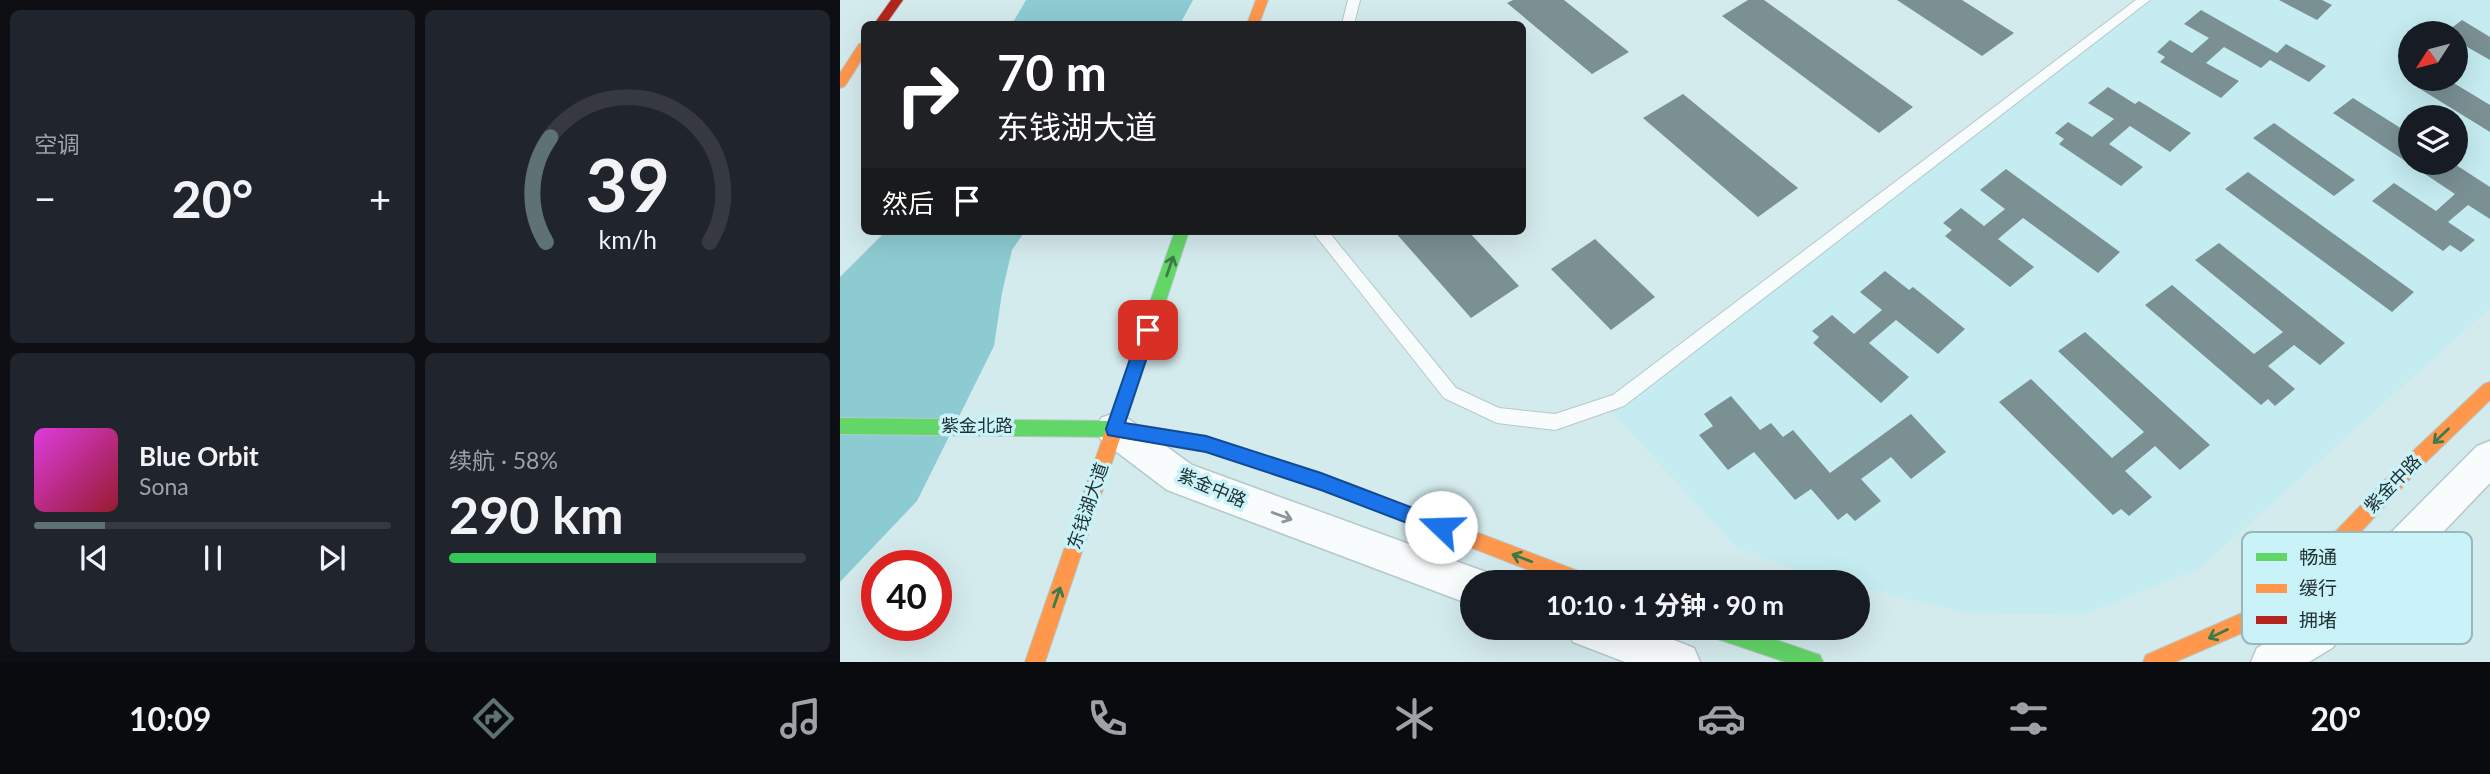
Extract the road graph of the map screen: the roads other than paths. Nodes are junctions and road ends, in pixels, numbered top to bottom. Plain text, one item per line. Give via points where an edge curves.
1 (897, 0) edge
2 (1262, 0) edge
3 (1354, 0) edge
4 (2144, 0) edge
5 (882, 21) edge
6 (1254, 21) edge
7 (1349, 21) edge
8 (861, 52) edge
9 (840, 83) edge
10 (1181, 235) edge
11 (1323, 235) edge
12 (2490, 389) edge
13 (840, 426) edge
14 (1114, 429) junction
15 (2490, 458) edge
16 (2348, 532) edge
17 (2418, 532) edge
18 (1552, 570) edge
19 (1460, 582) edge
20 (2242, 623) edge
21 (1620, 640) edge
22 (1748, 640) edge
23 (2301, 644) edge
24 (1035, 662) edge
25 (1680, 662) edge
26 (1813, 662) edge
27 (2153, 662) edge
28 (2271, 662) edge

1 - 5 street
2 - 6 street
3 - 7 lane
4 - 11 lane via 1618,401 1555,422 1497,415 1450,393
8 - 9 street
14 -> 10 street, 东钱湖大道
12 -> 16 street, 紫金中路
13 - 14 street, 紫金北路
18 -> 14 street, 紫金中路 via 1321,481 1206,444
14 -> 19 street, 紫金中路 via 1180,478
24 -> 14 street, 东钱湖大道
15 - 17 street
20 -> 27 street, 紫金中路
21 - 25 street
22 - 26 street
23 - 28 street

